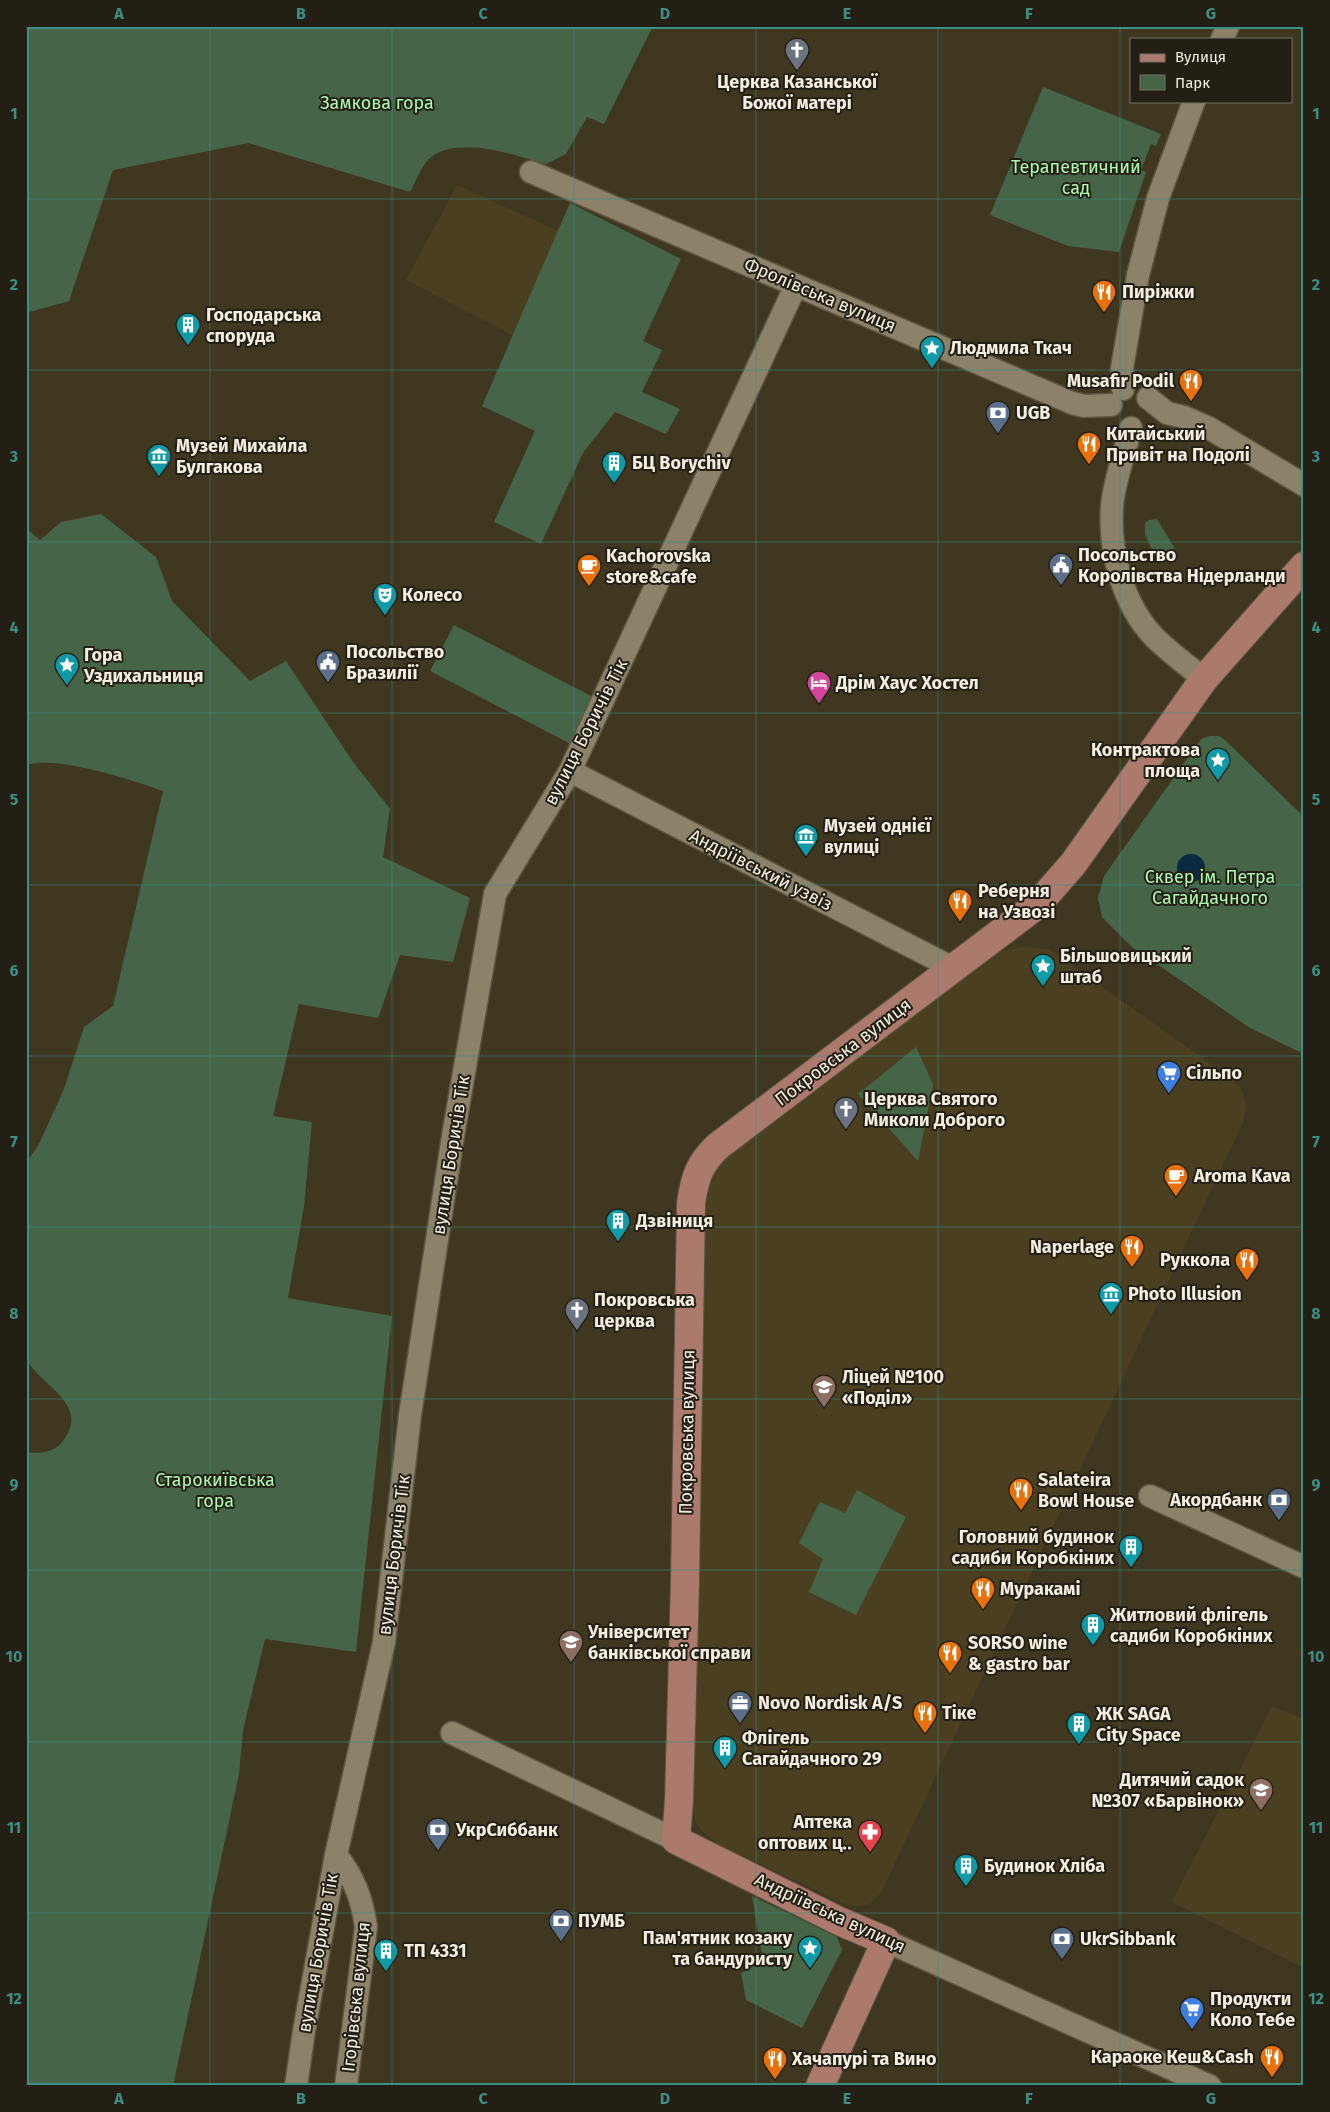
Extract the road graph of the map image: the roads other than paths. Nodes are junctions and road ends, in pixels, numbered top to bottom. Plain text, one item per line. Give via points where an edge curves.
1 (1228, 26) edge
2 (1222, 38) edge
3 (1194, 102) edge
4 (531, 172) dead end
5 (796, 285) junction
6 (1117, 397) junction
7 (1148, 420) junction
8 (1304, 485) edge
9 (1304, 566) edge
10 (1204, 679) junction
11 (570, 771) junction
12 (953, 968) junction
13 (1150, 1496) dead end
14 (1304, 1567) edge
15 (452, 1733) dead end
16 (676, 1840) junction
17 (336, 1855) junction
18 (886, 1941) junction
19 (296, 2086) edge
20 (346, 2086) edge
21 (820, 2086) edge
22 (1210, 2086) edge

1 - 2 street
3 - 6 street via 1158,198 1138,274
4 - 5 street, Фролівська вулиця
5 - 6 street, Фролівська вулиця via 1072,402 1084,406
5 - 11 street, вулиця Боричів Тік
6 - 7 street via 1137,389 1148,398
6 - 7 street via 1112,414 1118,422
7 - 8 street via 1184,417 1209,428
7 - 10 street via 1112,504 1116,557 1127,598 1140,621
9 - 10 street
10 - 12 street via 1073,864 1037,905
11 - 12 street, Андріївський узвіз
11 - 17 street, вулиця Боричів Тік via 495,894 410,1415 384,1642
12 - 16 street, Покровська вулиця via 718,1146 700,1166 694,1182
13 - 14 street
15 - 16 street, Андріївська вулиця
16 - 18 street, Андріївська вулиця
17 - 19 street, вулиця Боричів Тік
17 - 20 street, Ігорівська вулиця via 356,1885 366,1927
18 - 21 street
18 - 22 street, Андріївська вулиця

